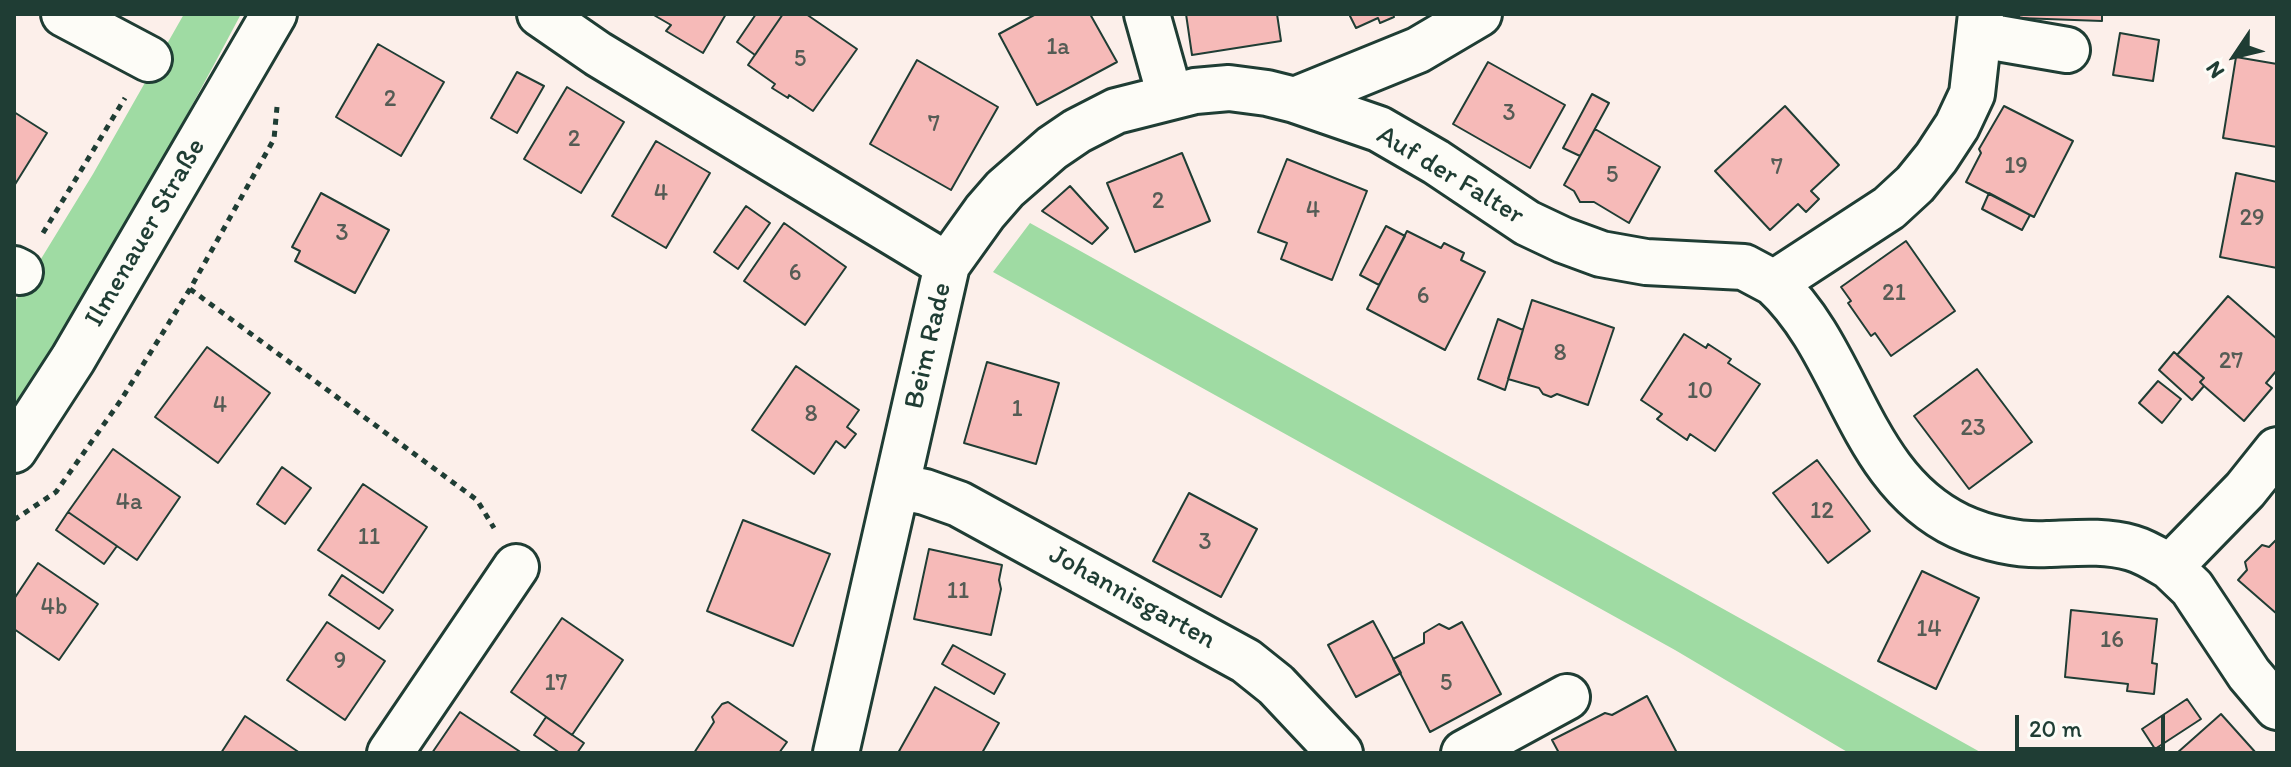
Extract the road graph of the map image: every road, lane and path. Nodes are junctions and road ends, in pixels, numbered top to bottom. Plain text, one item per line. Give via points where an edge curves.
1 (64, 14) edge
2 (274, 14) edge
3 (540, 14) edge
4 (1147, 14) edge
5 (1479, 14) edge
6 (1980, 24) edge
7 (2067, 50) dead end
8 (149, 59) joint
9 (278, 96) dead end
10 (1170, 96) junction
11 (1295, 100) junction
12 (947, 265) junction
13 (17, 270) edge
14 (1774, 283) junction
15 (190, 289) junction
16 (14, 450) edge
17 (2277, 450) edge
18 (897, 486) junction
19 (14, 520) edge
20 (516, 567) joint
21 (2170, 567) junction
22 (1567, 697) dead end
23 (2277, 707) edge
24 (390, 753) edge
25 (836, 753) edge
26 (1340, 753) edge
27 (1464, 753) edge

1 - 8 street
2 - 16 street, Ilmenauer Straße via 73,359
3 - 12 street, Beim Rade
4 - 10 street
5 - 11 street via 1418,50
6 - 7 street
6 - 14 street via 1972,94 1957,126 1915,184 1889,208
8 - 13 path
9 - 15 path via 274,139
10 - 11 street, Auf der Falter via 1229,88
10 - 12 street, Auf der Falter via 1116,111 1052,148 1005,189
11 - 14 street, Auf der Falter via 1379,129 1527,223 1563,240 1646,262 1744,267
12 - 18 street, Beim Rade
14 - 21 street, Auf der Falter via 1812,328 1890,470 1932,508 1986,536 2019,543 2132,548
15 - 19 path via 56,492
15 - 20 path via 477,500
17 - 21 street
18 - 25 street, Beim Rade
18 - 26 street, Johannisgarten via 959,504 1246,661
20 - 24 street
21 - 23 street, Auf der Falter via 2192,588
22 - 27 street

